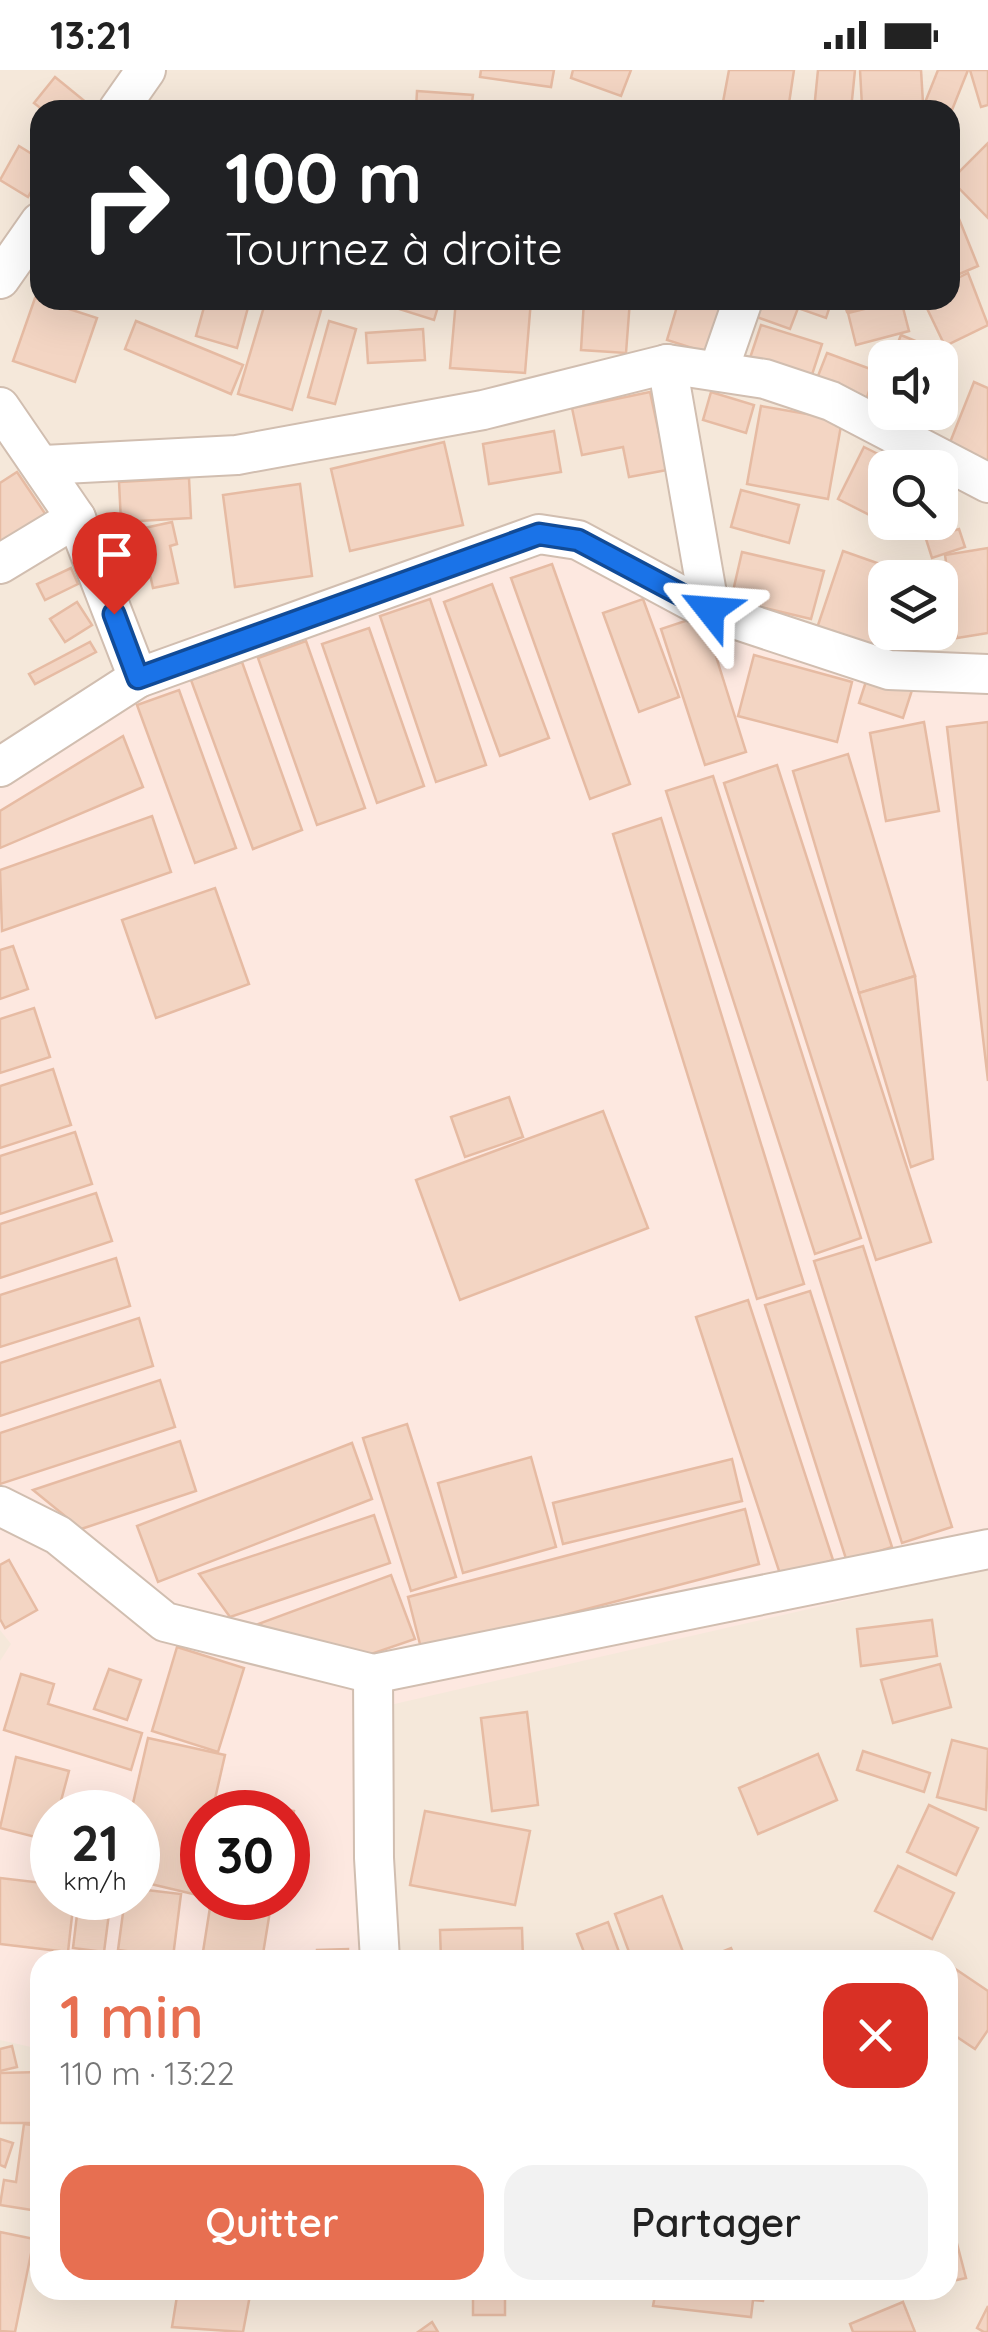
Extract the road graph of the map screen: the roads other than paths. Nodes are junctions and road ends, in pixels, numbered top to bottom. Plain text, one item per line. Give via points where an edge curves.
1 (146, 70) edge
2 (125, 100) edge
3 (30, 236) edge
4 (0, 278) edge
5 (740, 310) edge
6 (667, 364) junction
7 (719, 369) junction
8 (0, 406) edge
9 (44, 465) junction
10 (988, 483) edge
11 (76, 518) junction
12 (0, 564) edge
13 (710, 610) junction
14 (988, 674) edge
15 (138, 678) junction
16 (0, 767) edge
17 (0, 1506) edge
18 (988, 1550) edge
19 (373, 1674) junction
20 (379, 1950) edge

1 - 2 street
3 - 4 street
5 - 7 street
6 - 7 street
6 - 9 street via 483,410 238,455
6 - 13 street
7 - 10 street via 831,402
8 - 9 street
9 - 11 street
11 - 12 street
11 - 15 street
13 - 14 street via 889,670
13 - 15 street via 578,540 539,534
15 - 16 street
17 - 19 street via 58,1535 165,1622
18 - 19 street
19 - 20 street

